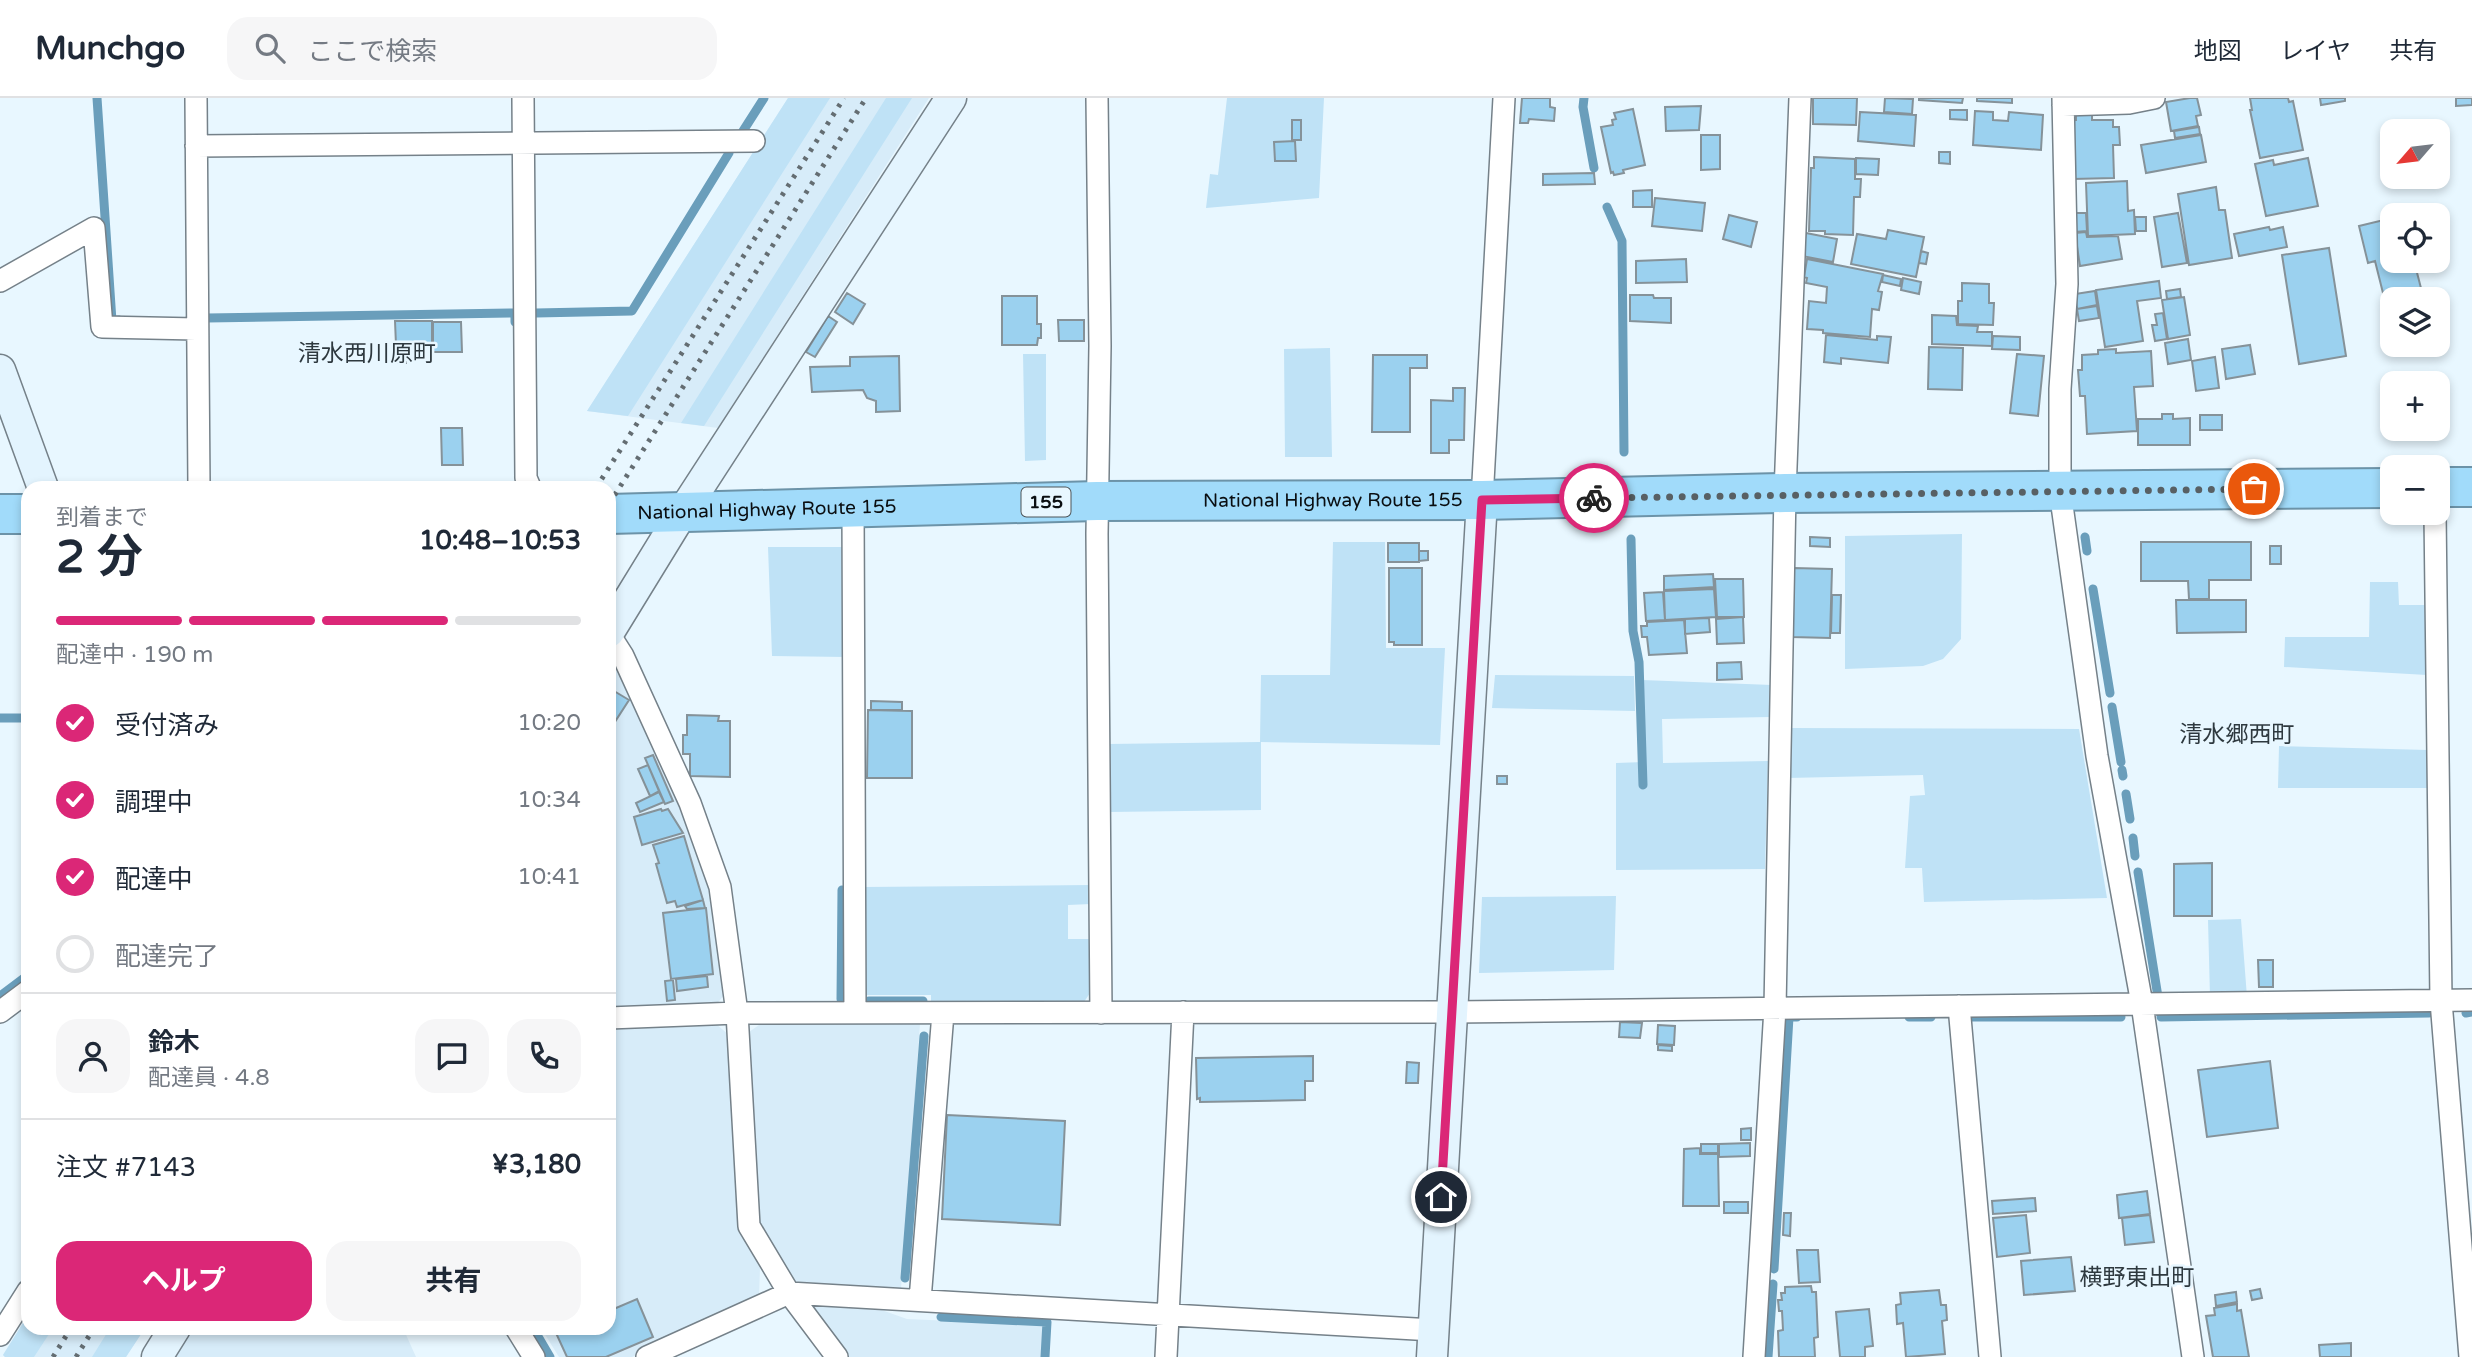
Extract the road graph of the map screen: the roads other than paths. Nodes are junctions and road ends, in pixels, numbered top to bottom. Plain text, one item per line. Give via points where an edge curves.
1 (196, 98) edge
2 (523, 98) edge
3 (951, 98) edge
4 (1097, 98) edge
5 (1504, 98) edge
6 (1800, 98) edge
7 (2154, 98) edge
8 (2063, 102) edge
9 (754, 141) dead end
10 (523, 143) junction
11 (196, 146) junction
12 (0, 281) edge
13 (196, 329) junction
14 (0, 370) edge
15 (40, 481) edge
16 (198, 481) edge
17 (527, 481) edge
18 (2450, 487) edge
19 (2472, 487) edge
20 (2380, 488) edge
21 (2060, 491) junction
22 (1785, 494) junction
23 (1482, 500) junction
24 (1097, 501) junction
25 (853, 508) junction
26 (682, 513) junction
27 (0, 514) edge
28 (21, 514) edge
29 (616, 514) edge
30 (2435, 525) edge
31 (616, 621) edge
32 (616, 644) edge
33 (21, 996) edge
34 (2472, 1000) edge
35 (2441, 1001) junction
36 (2142, 1004) junction
37 (1959, 1006) junction
38 (1775, 1008) junction
39 (0, 1012) edge
40 (1183, 1012) junction
41 (1452, 1012) junction
42 (737, 1013) junction
43 (855, 1013) junction
44 (943, 1013) junction
45 (1101, 1013) junction
46 (616, 1018) edge
47 (789, 1293) junction
48 (919, 1300) junction
49 (21, 1302) edge
50 (1168, 1314) junction
51 (0, 1335) edge
52 (171, 1335) edge
53 (520, 1335) edge
54 (1432, 1343) edge
55 (157, 1357) edge
56 (534, 1357) edge
57 (646, 1357) edge
58 (837, 1357) edge
59 (1166, 1357) edge
60 (1754, 1357) edge
61 (1990, 1357) edge
62 (2193, 1357) edge
63 (2470, 1357) edge

1 - 11 street
2 - 10 street
3 - 26 main road
4 - 24 street
5 - 23 street
6 - 22 street
7 - 8 street via 2129,103
8 - 21 street via 2067,284
9 - 10 street
10 - 11 street
10 - 17 street
11 - 13 street
12 - 13 street via 94,228 102,327
13 - 16 street
14 - 15 main road
18 - 19 highway
20 - 21 highway, National Highway Route 155 / 155
21 - 22 highway, National Highway Route 155 / 155
21 - 36 street via 2097,756
22 - 23 highway, National Highway Route 155 / 155
22 - 38 street
23 - 24 highway, National Highway Route 155 / 155
23 - 41 main road
24 - 25 highway, National Highway Route 155 / 155
24 - 45 street
25 - 26 highway, National Highway Route 155 / 155
25 - 43 street
26 - 29 highway, National Highway Route 155 / 155
26 - 31 main road
27 - 28 highway
30 - 35 street
32 - 42 street via 690,803 720,887
33 - 39 street
34 - 35 street
35 - 36 street
35 - 63 street
36 - 37 street
36 - 62 street
37 - 38 street
37 - 61 street
38 - 41 street
38 - 60 street
40 - 41 street
40 - 45 street
40 - 50 street
41 - 54 main road
42 - 43 street
42 - 46 street
42 - 47 street via 749,1226
43 - 44 street
44 - 45 street
44 - 48 street
47 - 48 street
47 - 57 street
47 - 58 street
48 - 50 street
49 - 51 street
50 - 54 street
50 - 59 street
52 - 55 main road
53 - 56 street

